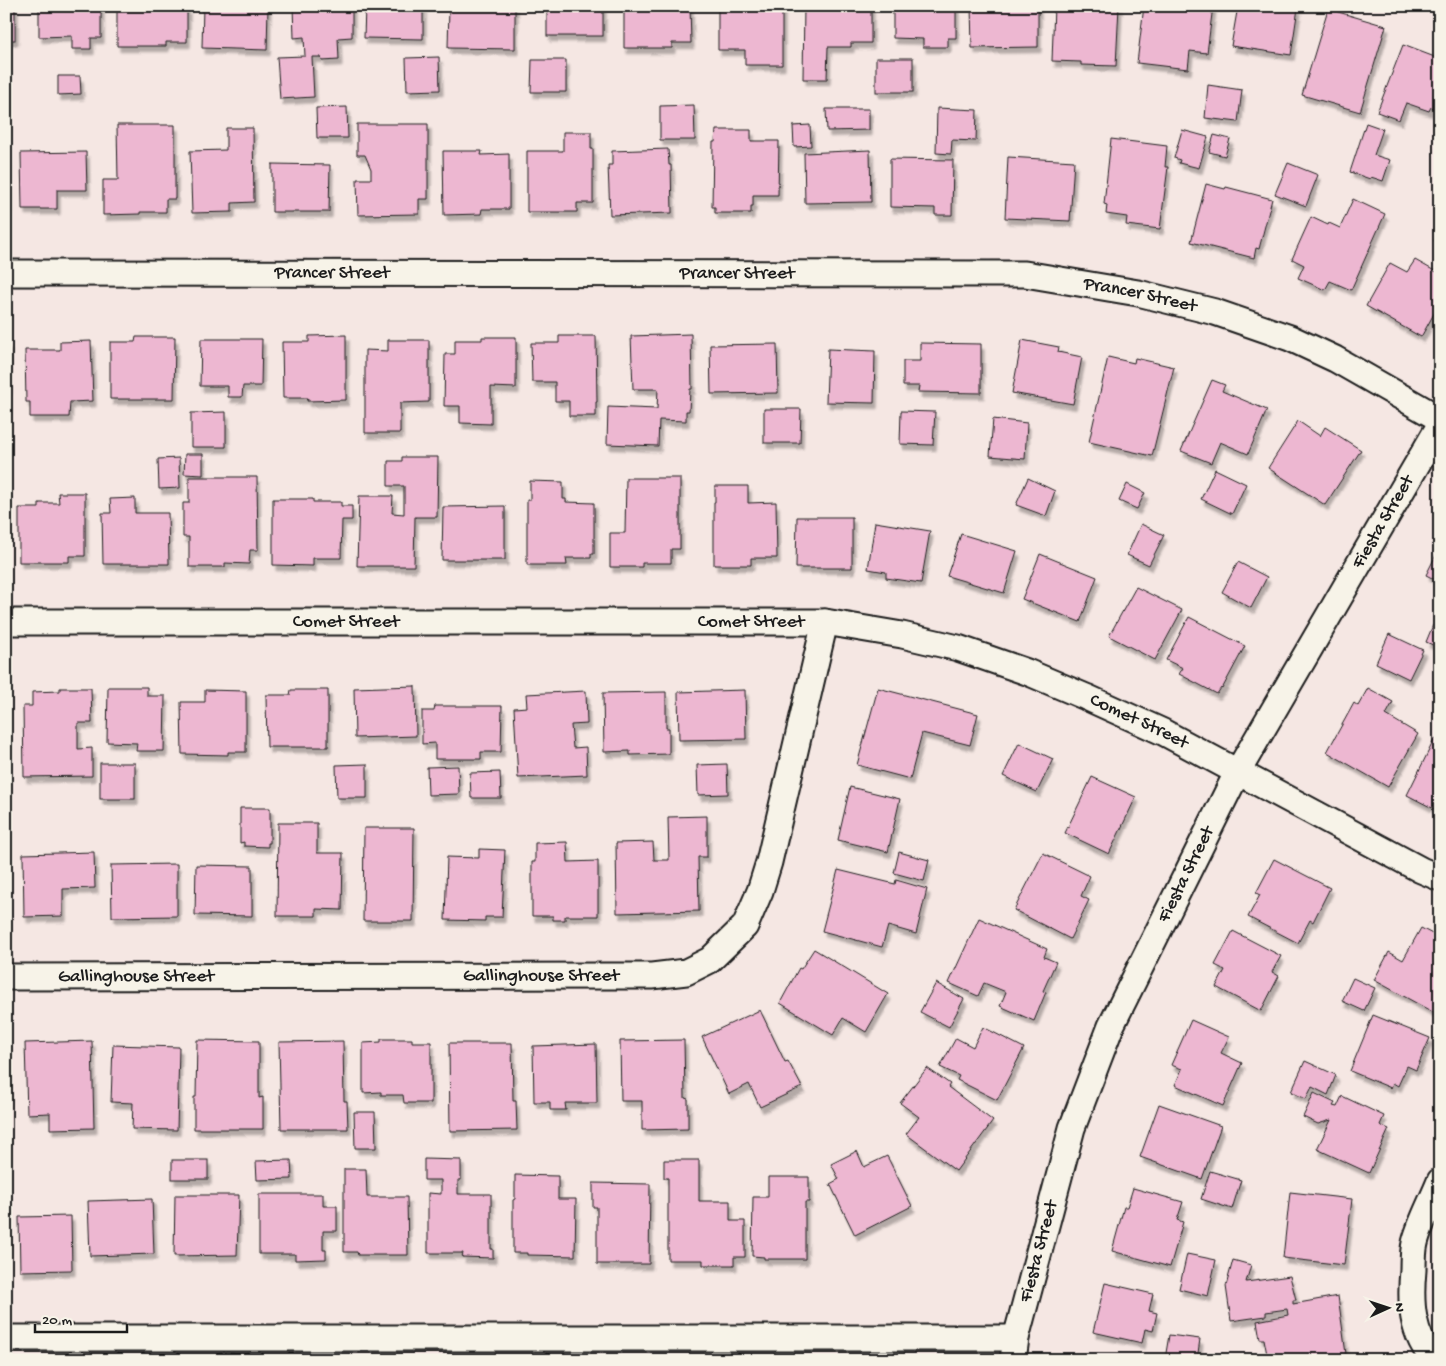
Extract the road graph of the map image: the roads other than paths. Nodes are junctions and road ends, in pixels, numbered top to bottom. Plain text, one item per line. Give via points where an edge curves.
1 (6, 273) edge
2 (1440, 420) edge
3 (1440, 425) edge
4 (6, 622) edge
5 (825, 622) junction
6 (1237, 773) junction
7 (1440, 878) edge
8 (6, 977) edge
9 (1440, 1181) edge
10 (6, 1338) edge
11 (41, 1349) edge
12 (1014, 1349) edge
13 (1435, 1360) edge

1 - 2 street, Prancer Street via 1025,274 1138,293 1234,318 1290,338 1335,359
3 - 6 street, Fiesta Street
4 - 5 street, Comet Street
5 - 6 street, Comet Street via 958,648 1027,672 1163,732
5 - 8 street, Gallinghouse Street via 760,891 745,926 710,960 686,972 642,976
6 - 7 street, Comet Street
6 - 12 street, Fiesta Street via 1111,1026 1072,1128
9 - 13 street via 1415,1242 1411,1310 1426,1351
10 - 11 street
11 - 12 street

